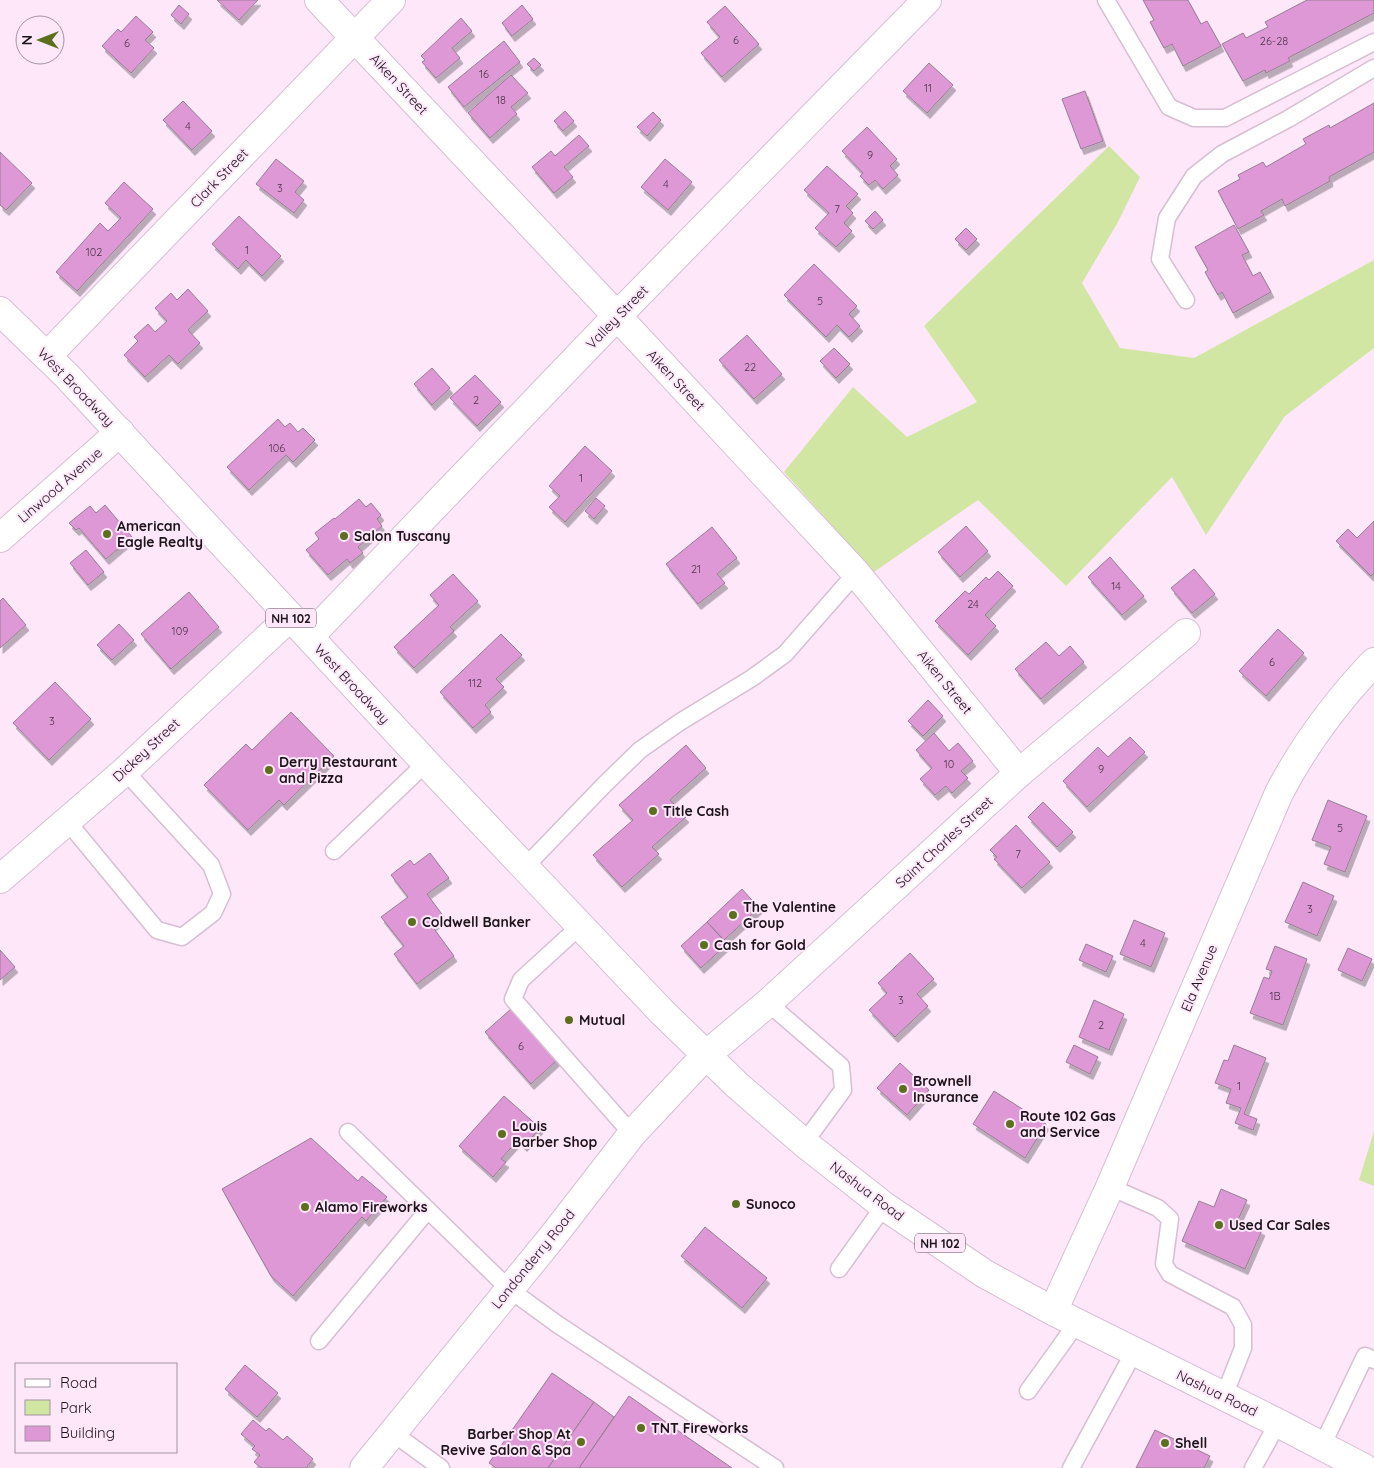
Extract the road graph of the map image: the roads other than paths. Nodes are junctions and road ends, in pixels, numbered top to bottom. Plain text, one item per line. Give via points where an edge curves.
1 (319, 0) edge
2 (391, 0) edge
3 (927, 0) edge
4 (1106, 0) edge
5 (355, 37) junction
6 (1374, 42) edge
7 (1374, 68) edge
8 (1186, 300) dead end
9 (0, 311) edge
10 (617, 316) junction
11 (47, 356) junction
12 (120, 432) junction
13 (0, 538) edge
14 (856, 573) junction
15 (290, 616) junction
16 (1186, 634) dead end
17 (309, 637) junction
18 (1374, 662) edge
19 (426, 763) junction
20 (125, 771) junction
21 (1019, 773) junction
22 (67, 821) junction
23 (334, 851) dead end
24 (525, 867) junction
25 (0, 879) edge
26 (580, 926) junction
27 (768, 1003) junction
28 (706, 1055) junction
29 (348, 1132) dead end
30 (632, 1134) junction
31 (804, 1144) junction
32 (1110, 1187) junction
33 (884, 1206) junction
34 (428, 1210) junction
35 (839, 1269) dead end
36 (509, 1289) junction
37 (1065, 1317) junction
38 (319, 1341) dead end
39 (1134, 1352) junction
40 (1374, 1360) edge
41 (1028, 1391) dead end
42 (1224, 1396) junction
43 (1278, 1423) junction
44 (393, 1433) junction
45 (1322, 1446) junction
46 (364, 1468) edge
47 (441, 1468) edge
48 (775, 1468) edge
49 (1071, 1468) edge
50 (1253, 1468) edge
51 (1364, 1468) edge

1 - 5 street, Aiken Street
2 - 5 street, Clark Street
3 - 10 street, Valley Street
4 - 6 lane via 1169,107 1194,118 1225,118
5 - 10 street, Aiken Street
5 - 11 street, Clark Street
7 - 8 lane via 1222,154 1194,176 1167,218 1160,259
9 - 11 street, West Broadway / NH 102
10 - 14 street, Aiken Street
10 - 17 street, Valley Street
11 - 12 street, West Broadway / NH 102
12 - 13 street, Linwood Avenue
12 - 15 street, West Broadway / NH 102
14 - 21 street, Aiken Street
14 - 24 lane via 785,654 640,750
15 - 17 street, West Broadway / NH 102
15 - 20 street, Dickey Street
16 - 21 street, Saint Charles Street
17 - 19 street, West Broadway / NH 102
18 - 32 street, Ela Avenue via 1310,741 1279,793
19 - 23 lane
19 - 24 street, West Broadway / NH 102
20 - 22 street, Dickey Street
20 - 22 lane via 211,865 222,894 213,913 182,937 157,930
21 - 27 street, Saint Charles Street
22 - 25 street, Dickey Street
24 - 26 street, West Broadway / NH 102
26 - 28 street, Nashua Road / NH 102
26 - 30 lane via 521,980 513,1000
27 - 28 street, Saint Charles Street
27 - 31 lane via 840,1066 843,1090
28 - 30 street, Londonderry Road
28 - 31 street, Nashua Road / NH 102
29 - 34 lane
30 - 36 street, Londonderry Road
31 - 33 street, Nashua Road / NH 102
32 - 37 street, Ela Avenue
32 - 42 lane via 1158,1208 1170,1220 1164,1264 1170,1274 1233,1307 1243,1325 1243,1348
33 - 35 lane
33 - 37 street, Nashua Road / NH 102 via 985,1274
34 - 36 lane
34 - 38 lane
36 - 44 street, Londonderry Road
36 - 48 lane via 556,1324
37 - 39 street, Nashua Road / NH 102
37 - 41 lane
39 - 42 street, Nashua Road / NH 102
39 - 49 lane
40 - 45 lane via 1365,1356
42 - 43 street, Nashua Road / NH 102
43 - 45 street, Nashua Road / NH 102
43 - 50 lane
44 - 46 street, Londonderry Road
44 - 47 lane
45 - 51 street, Nashua Road / NH 102

